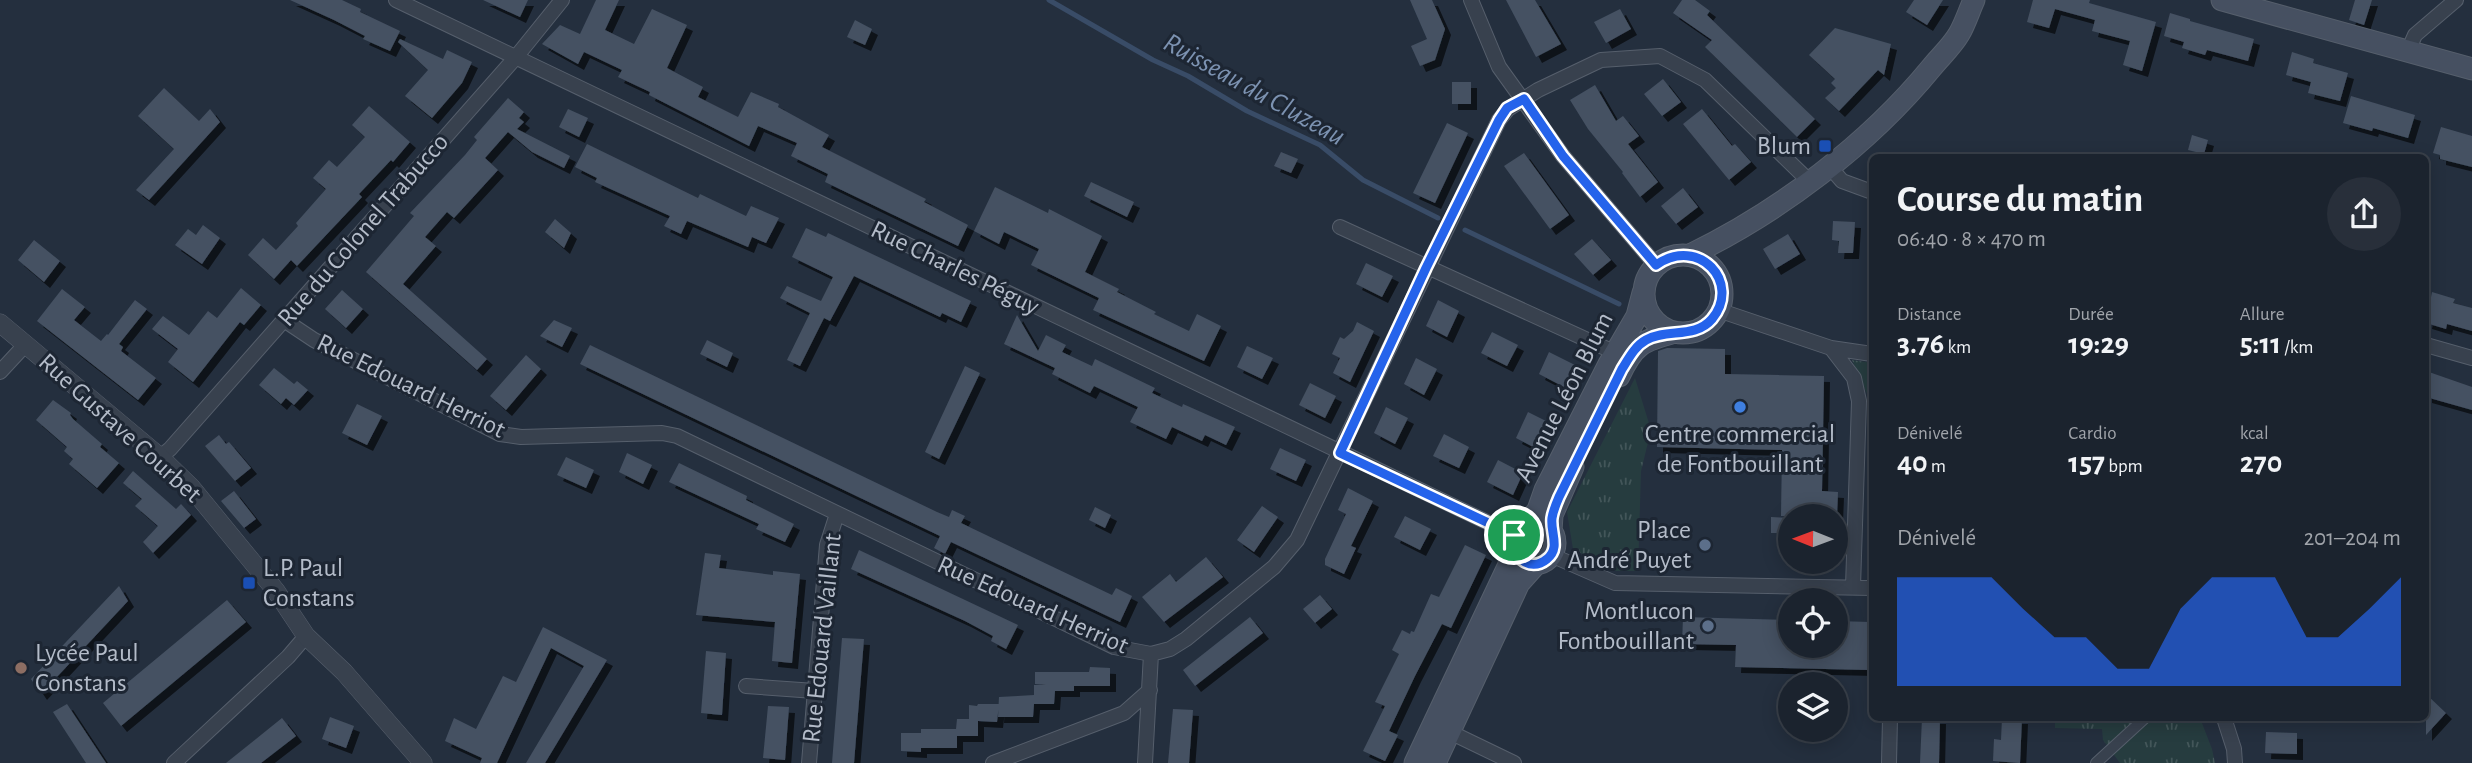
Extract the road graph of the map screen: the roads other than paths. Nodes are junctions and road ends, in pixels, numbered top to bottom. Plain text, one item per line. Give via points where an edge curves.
1 (396, 0) edge
2 (562, 0) edge
3 (1471, 0) edge
4 (1974, 0) edge
5 (2222, 0) edge
6 (2456, 0) edge
7 (2408, 51) junction
8 (516, 57) junction
9 (2472, 69) edge
10 (1524, 99) junction
11 (1829, 166) junction
12 (1809, 181) junction
13 (1869, 191) edge
14 (1340, 227) dead end
15 (1727, 237) junction
16 (1690, 255) junction
17 (1656, 265) junction
18 (1426, 268) junction
19 (1717, 276) junction
20 (1643, 293) junction
21 (1718, 310) junction
22 (284, 320) junction
23 (0, 323) edge
24 (1675, 332) junction
25 (26, 344) junction
26 (2429, 346) edge
27 (1831, 348) junction
28 (1616, 353) junction
29 (1869, 354) edge
30 (2472, 358) edge
31 (0, 372) edge
32 (1340, 453) junction
33 (160, 457) junction
34 (837, 514) junction
35 (1551, 530) junction
36 (1519, 536) junction
37 (1544, 560) junction
38 (1853, 587) junction
39 (1869, 587) edge
40 (306, 636) junction
41 (1151, 654) junction
42 (746, 686) dead end
43 (1150, 690) junction
44 (815, 691) junction
45 (1124, 713) junction
46 (1889, 721) edge
47 (2142, 721) edge
48 (2225, 721) edge
49 (1148, 726) junction
50 (1450, 730) junction
51 (174, 763) edge
52 (423, 763) edge
53 (809, 763) edge
54 (993, 763) edge
55 (1145, 763) edge
56 (1415, 763) edge
57 (1435, 763) edge
58 (1514, 763) edge
59 (1889, 763) edge
60 (2096, 763) edge
61 (2235, 763) edge

1 - 8 street, Rue Charles Péguy
2 - 8 street, Rue du Colonel Trabucco
3 - 10 street via 1499,67
4 - 11 main road via 1959,34 1918,85
5 - 7 main road
6 - 7 street via 2415,35
7 - 9 main road
8 - 22 street, Rue du Colonel Trabucco
8 - 32 street, Rue Charles Péguy
10 - 12 street, Rue Edouard Herriot via 1601,61 1660,56 1705,80
10 - 17 street via 1563,156
10 - 18 street, Rue Edouard Herriot via 1507,108 1499,120
11 - 12 main road
11 - 13 street via 1842,181
12 - 15 main road
14 - 18 street
15 - 16 main road
15 - 19 main road
16 - 17 main road via 1666,258
16 - 19 main road via 1710,266
17 - 20 main road, Avenue Léon Blum
18 - 28 street
18 - 32 street, Rue Edouard Herriot
19 - 21 main road via 1721,287
20 - 24 main road, Avenue Léon Blum via 1652,318
20 - 28 main road, Avenue Léon Blum via 1637,316
21 - 24 main road, Avenue Léon Blum via 1700,329
21 - 27 street
22 - 33 street, Rue du Colonel Trabucco
22 - 34 street, Rue Edouard Herriot via 314,340 500,433 521,437 677,436
23 - 25 street, Rue Gustave Courbet
24 - 35 main road, Avenue Léon Blum via 1647,339 1622,369 1559,497
25 - 31 street
25 - 33 street, Rue Gustave Courbet
26 - 30 street
27 - 29 street
27 - 38 street via 1854,378 1859,401
28 - 36 main road, Avenue Léon Blum via 1538,510
32 - 36 street, Rue Charles Péguy
32 - 41 street, Rue Edouard Herriot via 1297,540 1274,567 1186,639
33 - 40 street, Rue Gustave Courbet via 191,487 276,591
34 - 41 street, Rue Edouard Herriot via 1114,647
34 - 44 street, Rue Edouard Vaillant via 827,545
35 - 36 main road, Avenue Léon Blum via 1541,523
35 - 37 main road, Avenue Léon Blum via 1555,543
36 - 37 main road via 1523,561
36 - 56 main road, Avenue Léon Blum
37 - 38 street via 1615,583
37 - 50 main road via 1519,583
38 - 39 street
40 - 51 street
40 - 52 street, Rue Gustave Courbet via 344,672
41 - 43 street
42 - 44 street
43 - 45 street
43 - 49 street
44 - 53 street, Rue Edouard Vaillant
45 - 49 street
45 - 54 street
46 - 59 street
47 - 60 street
48 - 61 street
49 - 55 street
50 - 57 main road
50 - 58 street

